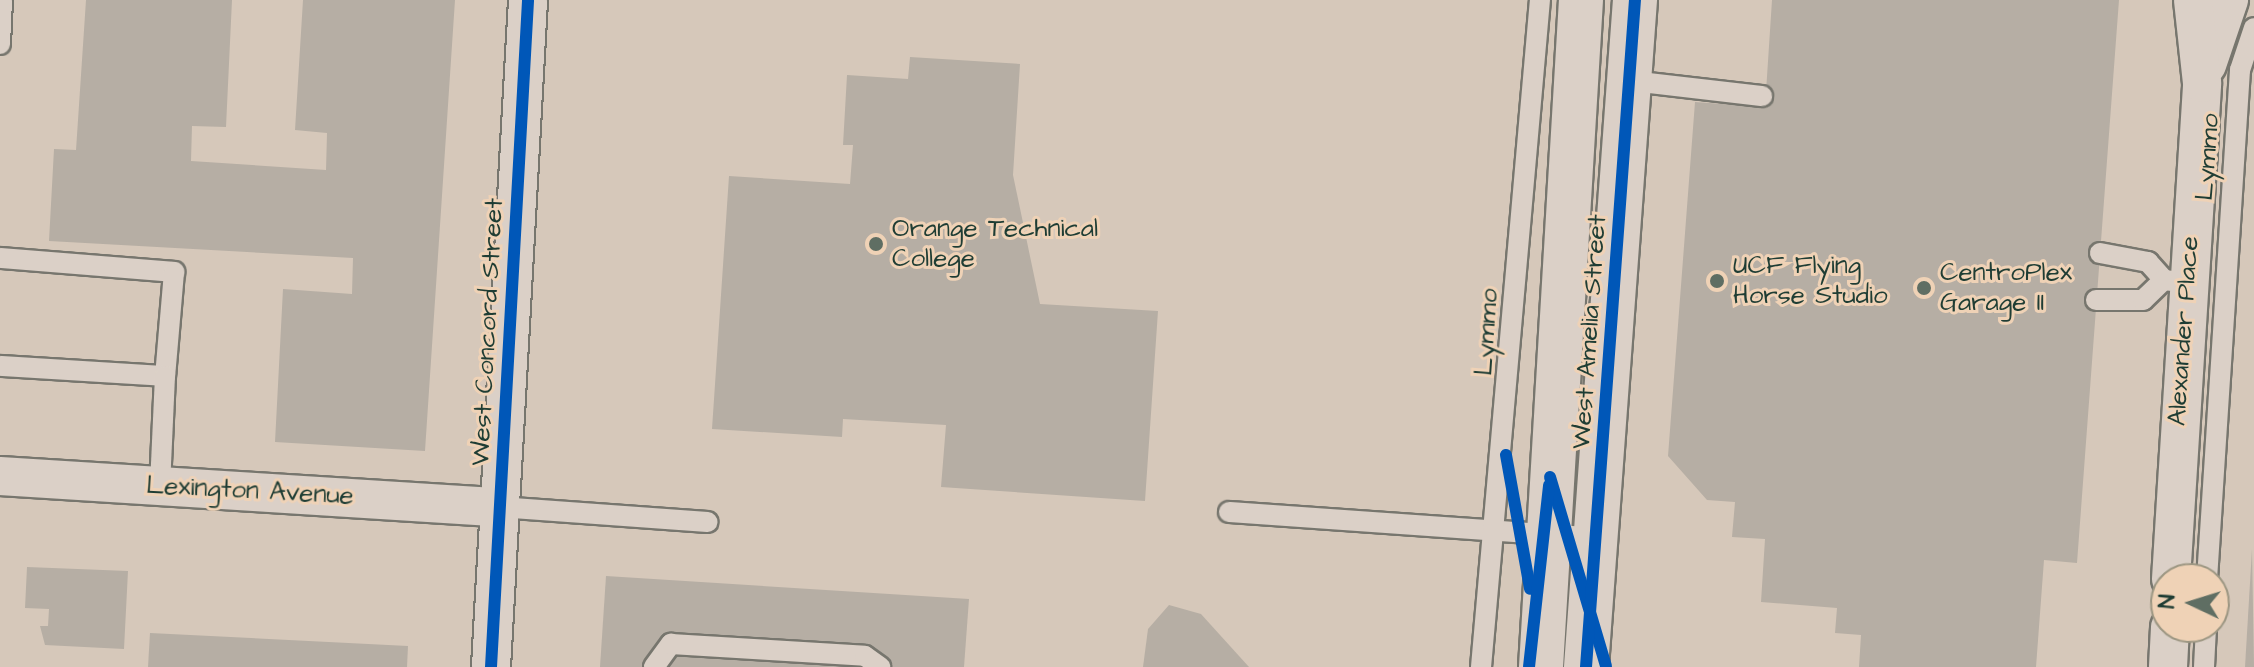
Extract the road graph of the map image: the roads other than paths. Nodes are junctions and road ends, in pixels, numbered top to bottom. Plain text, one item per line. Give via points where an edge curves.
1 (2, 0) edge
2 (528, 0) edge
3 (1540, 0) edge
4 (1581, 0) edge
5 (1635, 0) edge
6 (2193, 0) edge
7 (2229, 0) edge
8 (1, 22) edge
9 (2254, 28) edge
10 (0, 44) edge
11 (1632, 81) junction
12 (2202, 83) junction
13 (1762, 96) dead end
14 (2100, 253) dead end
15 (0, 258) edge
16 (2176, 282) junction
17 (2096, 300) dead end
18 (0, 366) edge
19 (165, 376) junction
20 (0, 476) edge
21 (160, 486) junction
22 (499, 507) junction
23 (1229, 512) dead end
24 (707, 522) dead end
25 (1495, 531) junction
26 (1546, 535) junction
27 (1597, 538) junction
28 (2171, 563) edge
29 (2208, 563) edge
30 (2169, 643) edge
31 (2205, 643) edge
32 (762, 658) edge
33 (491, 667) edge
34 (654, 667) edge
35 (880, 667) edge
36 (1481, 667) edge
37 (1541, 667) edge
38 (1586, 667) edge
39 (2168, 667) edge
40 (2204, 667) edge

1 - 8 lane
2 - 22 street, West Concord Street
3 - 25 lane, Lymmo
4 - 26 street, West Amelia Street
5 - 11 street, West Amelia Street
6 - 12 street, Alexander Place
7 - 12 street, Alexander Place
8 - 10 lane
9 - 29 lane, Lymmo via 2240,70
11 - 13 lane
11 - 27 street, West Amelia Street
12 - 16 street, Alexander Place
14 - 16 lane via 2148,262
15 - 19 lane via 174,272
16 - 17 lane via 2143,300
16 - 28 street, Alexander Place
18 - 19 lane
19 - 21 lane
20 - 21 street, Lexington Avenue
21 - 22 street, Lexington Avenue
22 - 24 lane
22 - 33 street, West Concord Street
23 - 25 lane
25 - 26 lane
25 - 36 lane, Lymmo
26 - 27 lane
26 - 37 street, West Amelia Street
27 - 38 street, West Amelia Street
30 - 39 street
31 - 40 lane
32 - 34 lane via 671,644
32 - 35 lane via 865,656

